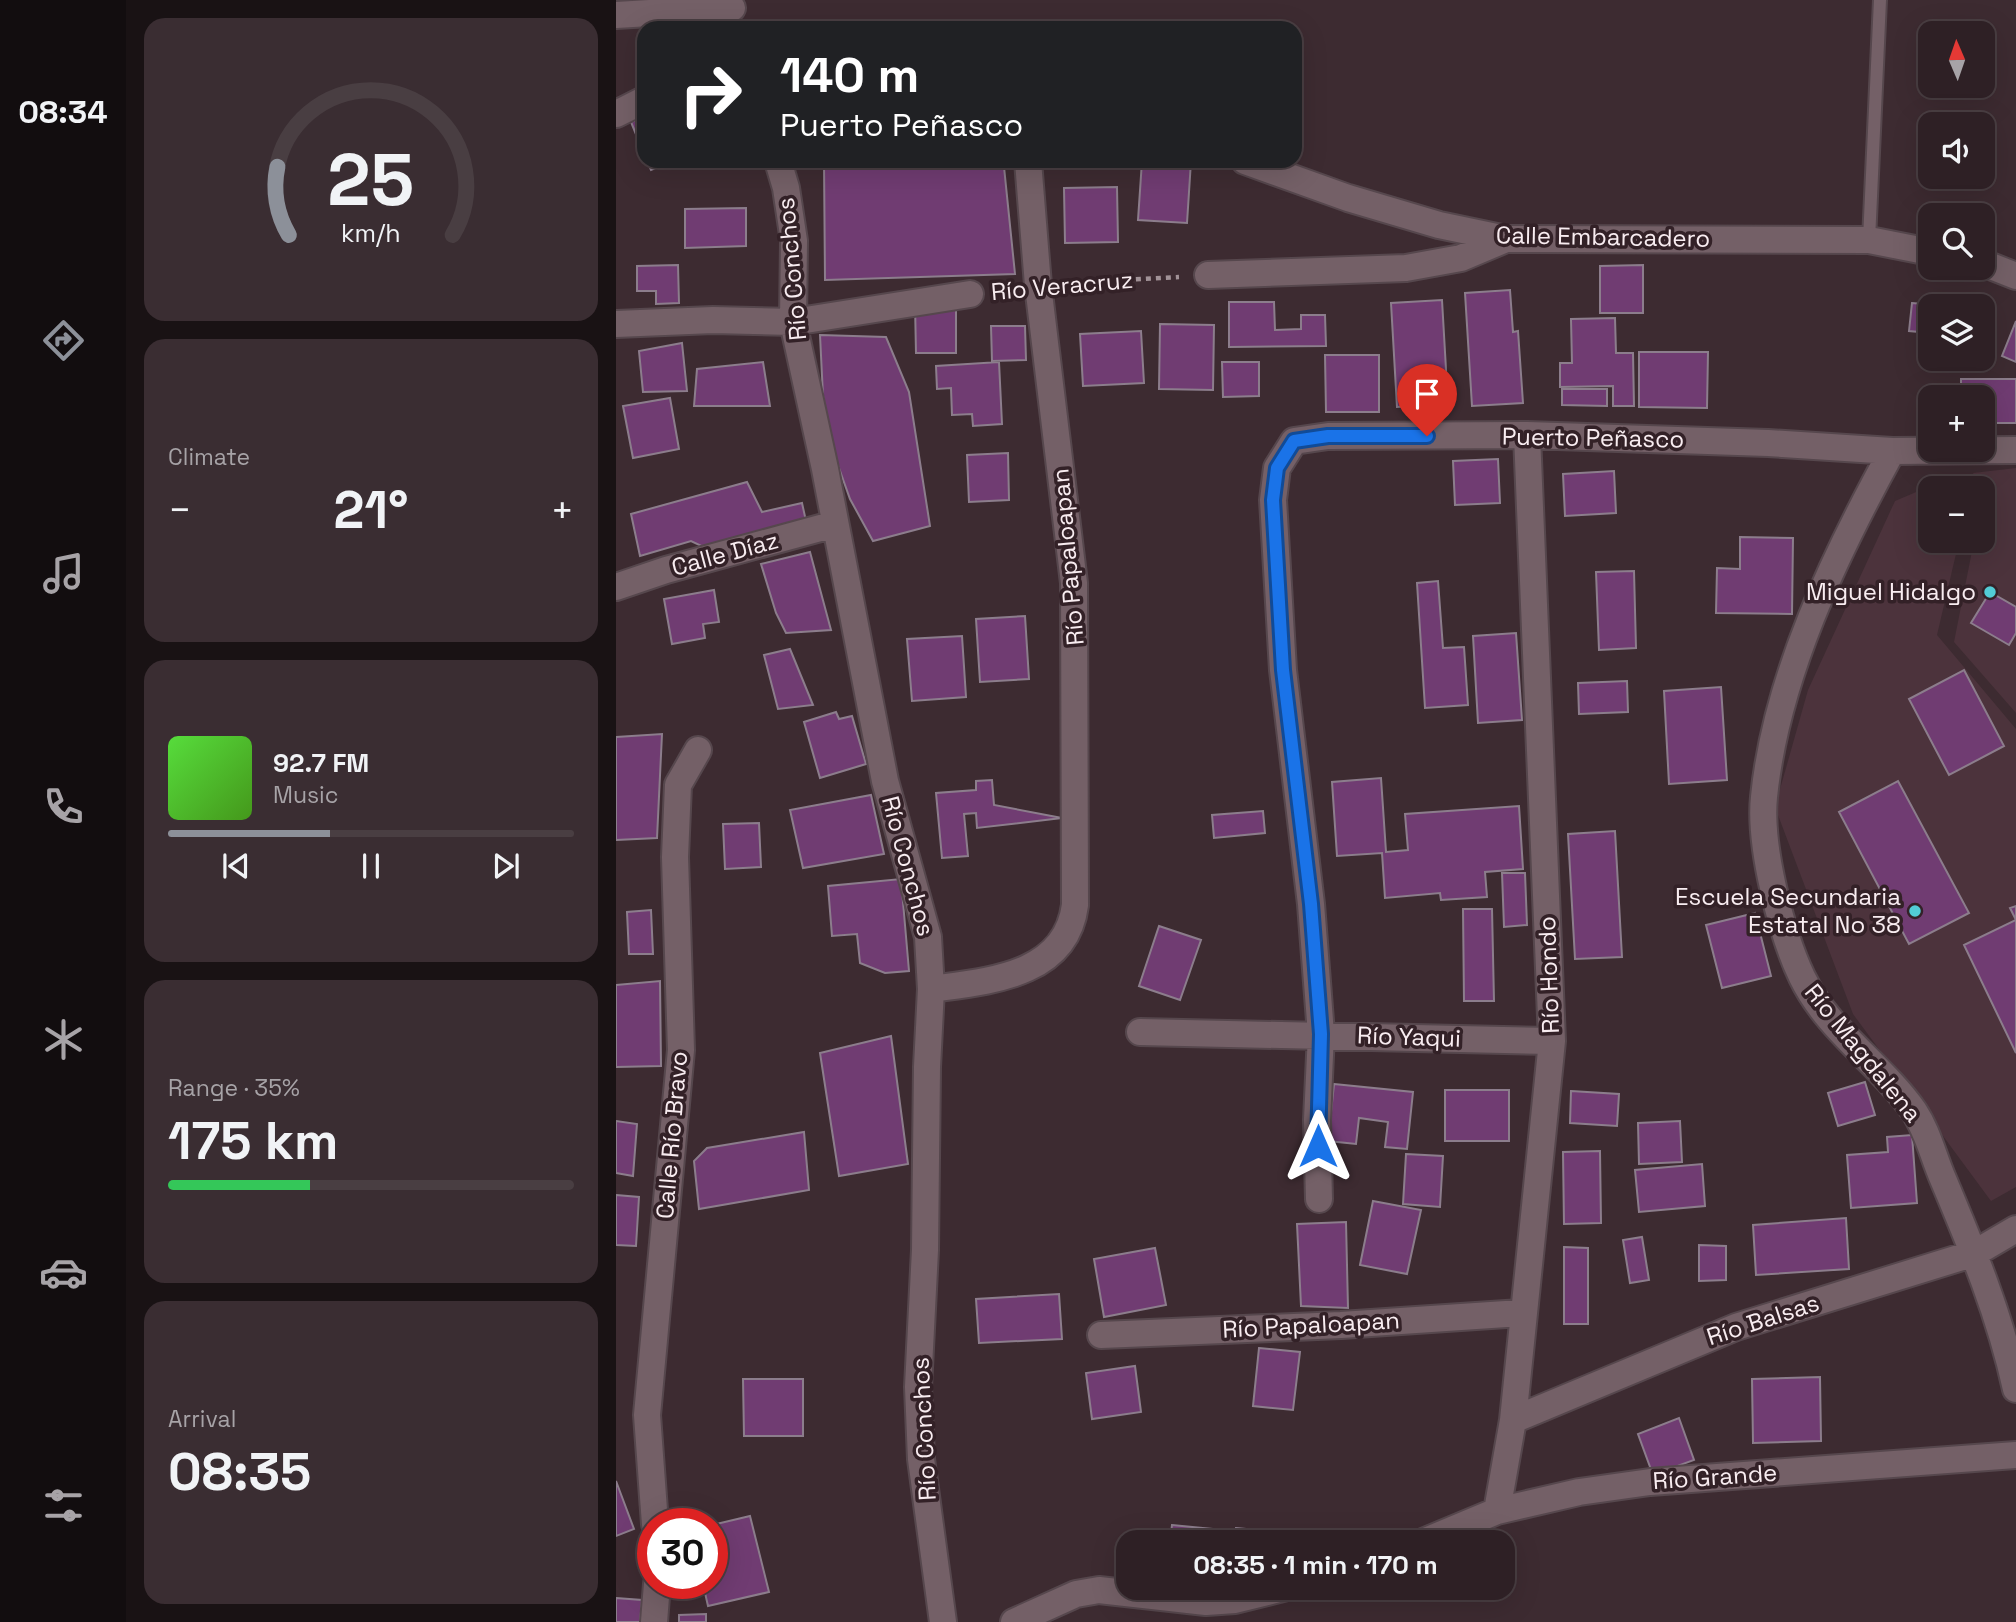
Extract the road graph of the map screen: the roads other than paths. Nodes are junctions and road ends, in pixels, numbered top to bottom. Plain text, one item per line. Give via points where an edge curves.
1 (1880, 0) edge
2 (735, 12) edge
3 (616, 15) edge
4 (637, 104) edge
5 (616, 114) edge
6 (779, 168) edge
7 (1029, 168) edge
8 (1264, 168) edge
9 (1506, 239) junction
10 (1869, 240) junction
11 (1918, 250) edge
12 (1995, 268) edge
13 (1208, 275) road end
14 (2016, 276) edge
15 (971, 294) dead end
16 (793, 323) junction
17 (616, 324) edge
18 (1527, 435) junction
19 (2016, 450) edge
20 (1892, 451) junction
21 (835, 524) junction
22 (616, 587) edge
23 (698, 750) dead end
24 (931, 989) junction
25 (1140, 1032) dead end
26 (1321, 1034) junction
27 (1552, 1041) junction
28 (1319, 1199) dead end
29 (2016, 1229) edge
30 (1975, 1253) junction
31 (1521, 1313) junction
32 (1101, 1335) dead end
33 (2016, 1389) edge
34 (1513, 1420) junction
35 (2016, 1455) edge
36 (654, 1508) edge
37 (1497, 1511) junction
38 (1452, 1530) edge
39 (1116, 1592) edge
40 (656, 1599) edge
41 (1188, 1600) edge
42 (1235, 1600) edge
43 (654, 1622) edge
44 (943, 1622) edge
45 (1014, 1622) edge

1 - 10 lane
2 - 3 street
4 - 5 street
6 - 16 street, Río Conchos via 794,241
7 - 24 street, Río Papaloapan via 1077,619 1072,924 1056,951 1008,976
8 - 9 street, Calle Embarcadero via 1439,225
9 - 10 street, Calle Embarcadero
9 - 13 street via 1461,258 1406,268
10 - 11 street, Calle Embarcadero
12 - 14 street
15 - 16 street, Río Veracruz
16 - 17 street, Río Veracruz
16 - 21 street, Río Conchos
18 - 20 street, Puerto Peñasco
18 - 26 street, Puerto Peñasco via 1328,436 1294,441 1277,468 1273,500 1283,670 1311,904
18 - 27 street, Río Hondo
19 - 20 street
20 - 30 street, Río Magdalena via 1846,536 1788,687 1764,799 1766,847 1786,931 1803,978 1836,1026 1916,1114
21 - 22 street, Calle Díaz
21 - 24 street, Río Conchos via 885,781 923,909
23 - 36 street, Calle Río Bravo via 678,785 675,858 681,1050 647,1415
24 - 44 street, Río Conchos via 918,1387 921,1459
25 - 26 street, Río Yaqui
26 - 27 street, Río Yaqui
26 - 28 street
27 - 31 street, Río Hondo
29 - 30 street, Río Balsas
30 - 33 street, Río Magdalena
30 - 34 street, Río Balsas via 1736,1327
31 - 32 street, Río Papaloapan
31 - 34 street, Río Hondo
34 - 37 street, Río Hondo
35 - 37 street, Río Grande via 1650,1482
37 - 38 street, Río Grande
39 - 45 street via 1100,1590 1056,1601
40 - 43 street
41 - 42 street

